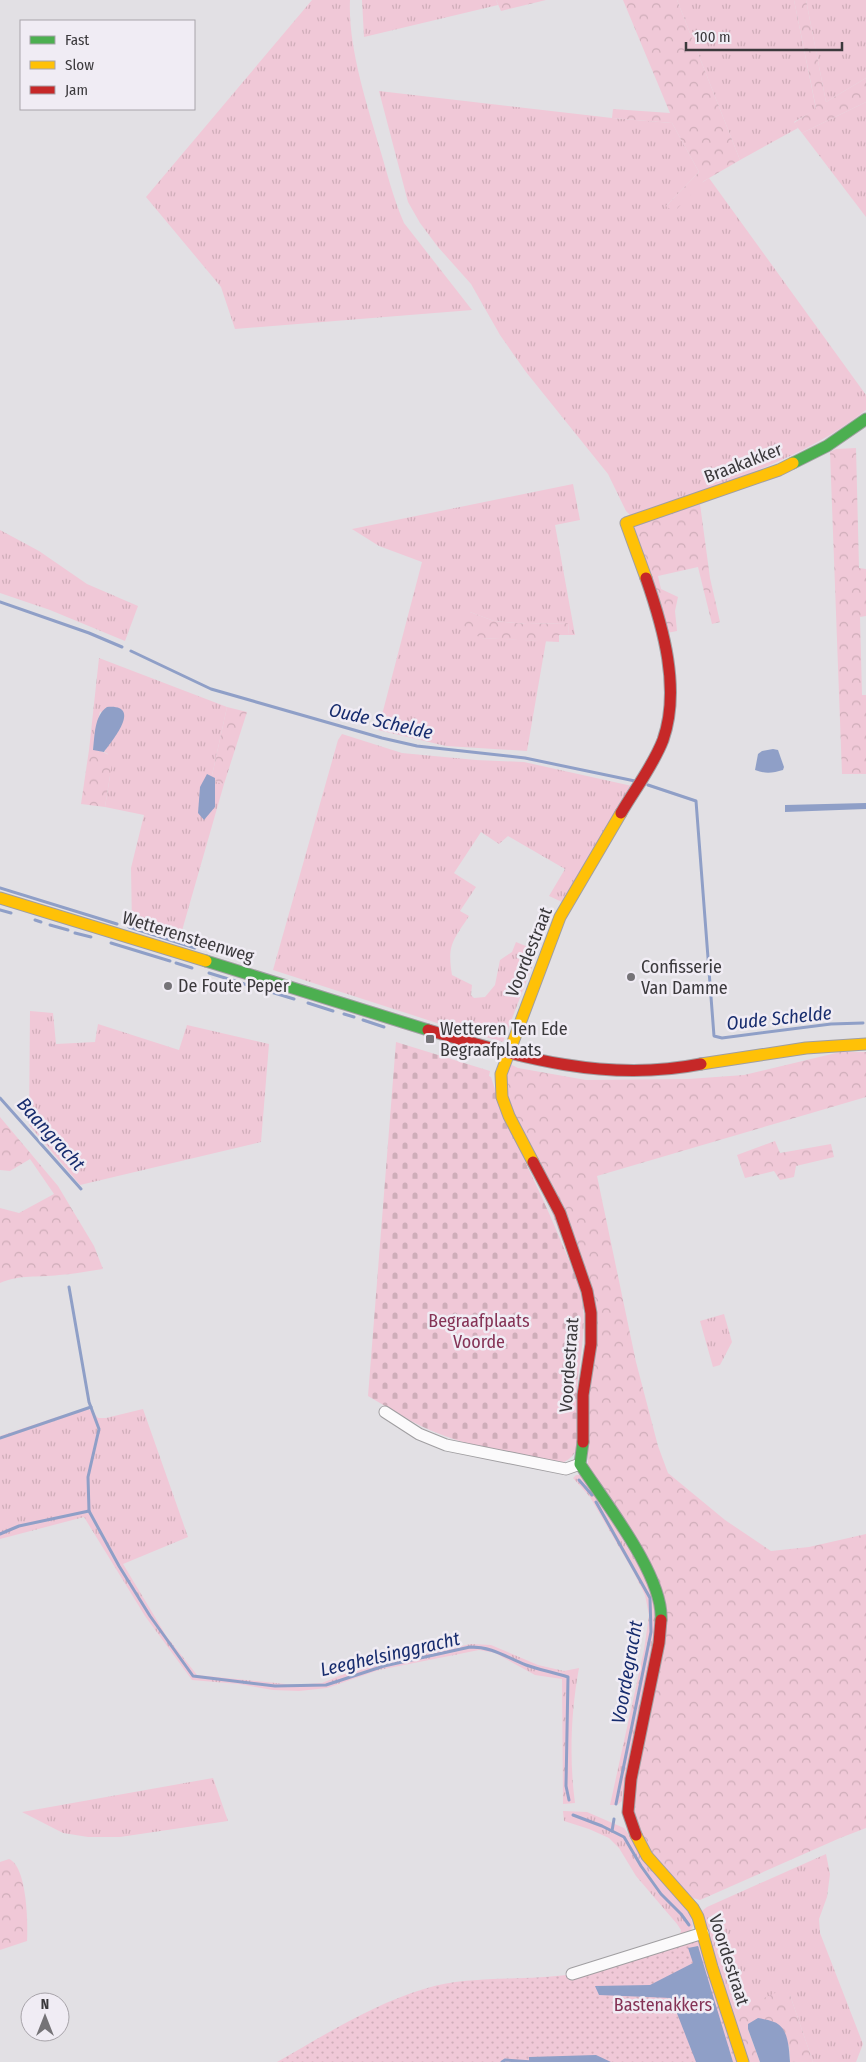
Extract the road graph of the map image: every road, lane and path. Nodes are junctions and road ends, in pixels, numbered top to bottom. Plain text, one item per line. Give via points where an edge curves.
1 (866, 419) edge
2 (626, 523) joint
3 (0, 898) edge
4 (866, 1044) edge
5 (508, 1054) junction
6 (385, 1412) dead end
7 (580, 1464) junction
8 (703, 1933) junction
9 (572, 1974) dead end
10 (743, 2062) edge

1 - 2 street, Braakakker via 827,446 779,470
2 - 5 street, Voordestraat via 655,604 666,649 670,690 668,722 656,756 604,838 560,917
3 - 5 street, Wetterensteenweg
4 - 5 street, Wetterensteenweg via 826,1045 660,1070 605,1070 556,1065
5 - 7 street, Voordestraat via 501,1074 502,1097 560,1213 591,1313
6 - 7 street via 419,1434 446,1445 566,1469
7 - 8 street, Voordestraat via 638,1552 658,1596 661,1615 659,1643 631,1779 628,1812 647,1856 693,1908
8 - 9 street
8 - 10 street, Voordestraat

